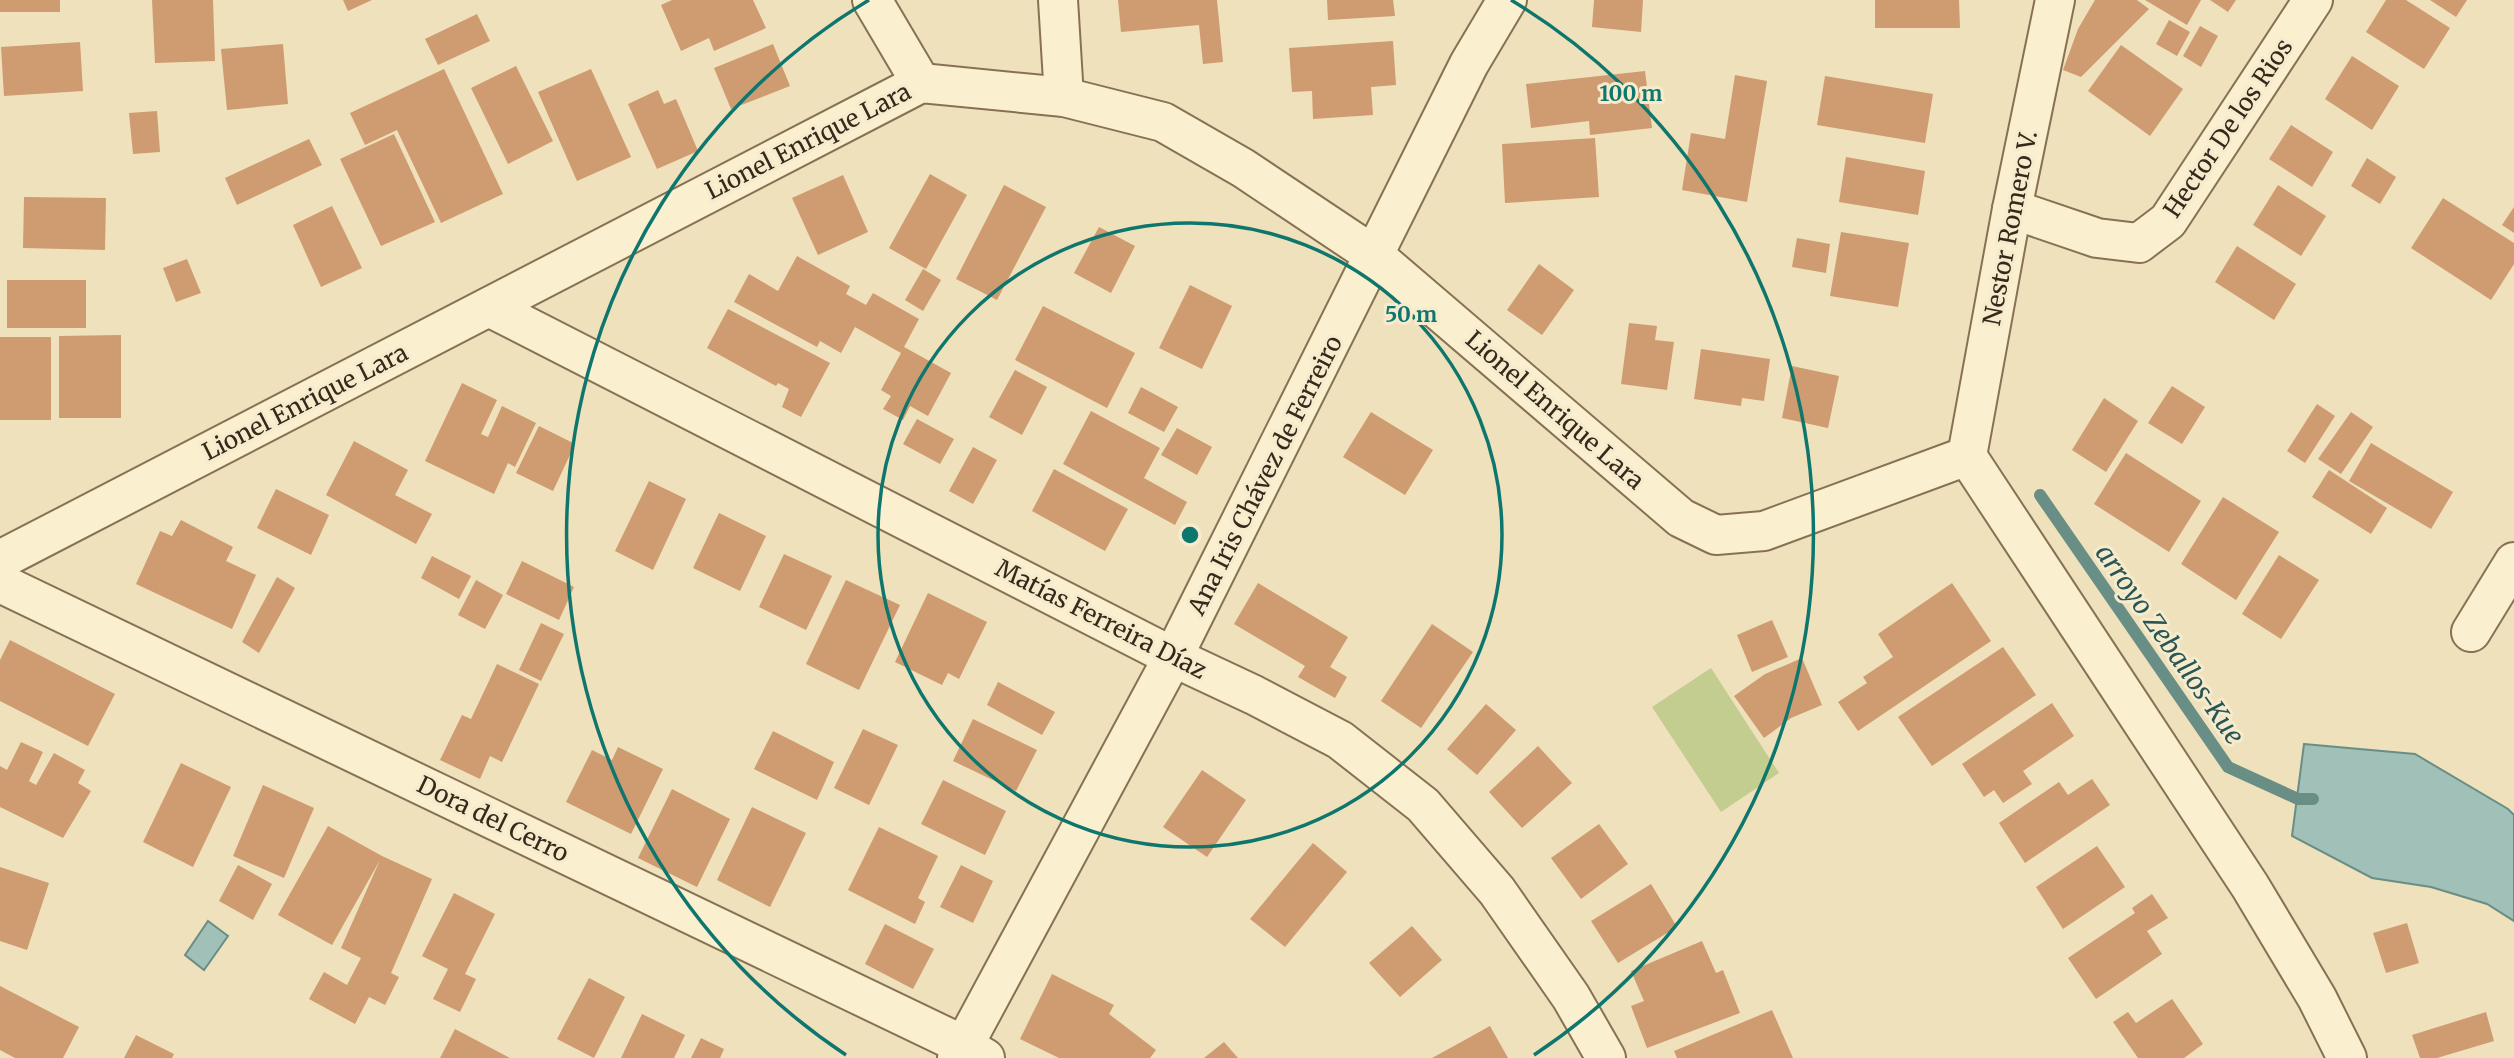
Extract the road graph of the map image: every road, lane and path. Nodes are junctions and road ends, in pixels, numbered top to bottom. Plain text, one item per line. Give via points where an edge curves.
1 (873, 0) edge
2 (1058, 0) edge
3 (1507, 0) edge
4 (2054, 0) edge
5 (2313, 0) edge
6 (921, 83) junction
7 (1064, 97) junction
8 (2012, 209) junction
9 (1376, 256) junction
10 (489, 307) junction
11 (1967, 456) junction
12 (0, 560) edge
13 (2514, 562) edge
14 (0, 583) edge
15 (2471, 632) dead end
16 (1173, 657) junction
17 (969, 1054) edge
18 (1606, 1058) edge
19 (2347, 1058) edge

1 - 6 street
2 - 7 street
3 - 9 street, Ana Iris Chávez de Ferreiro via 1469,64
4 - 8 street, Nestor Romero V.
5 - 8 street, Hector De los Rios via 2168,221 2139,243 2097,238
6 - 7 street, Lionel Enrique Lara
6 - 10 street, Lionel Enrique Lara
7 - 9 street, Lionel Enrique Lara via 1163,122 1243,168
8 - 11 street, Nestor Romero V.
9 - 11 street, Lionel Enrique Lara via 1681,518 1716,534 1764,531
9 - 16 street, Ana Iris Chávez de Ferreiro
10 - 12 street, Lionel Enrique Lara
10 - 16 street, Matías Ferreira Díaz
11 - 19 street via 2250,886
13 - 15 street
14 - 17 street, Dora del Cerro
16 - 17 street, Ana Iris Chávez de Ferreiro
16 - 18 street, Matías Ferreira Díaz via 1340,740 1423,806 1497,891 1571,996

